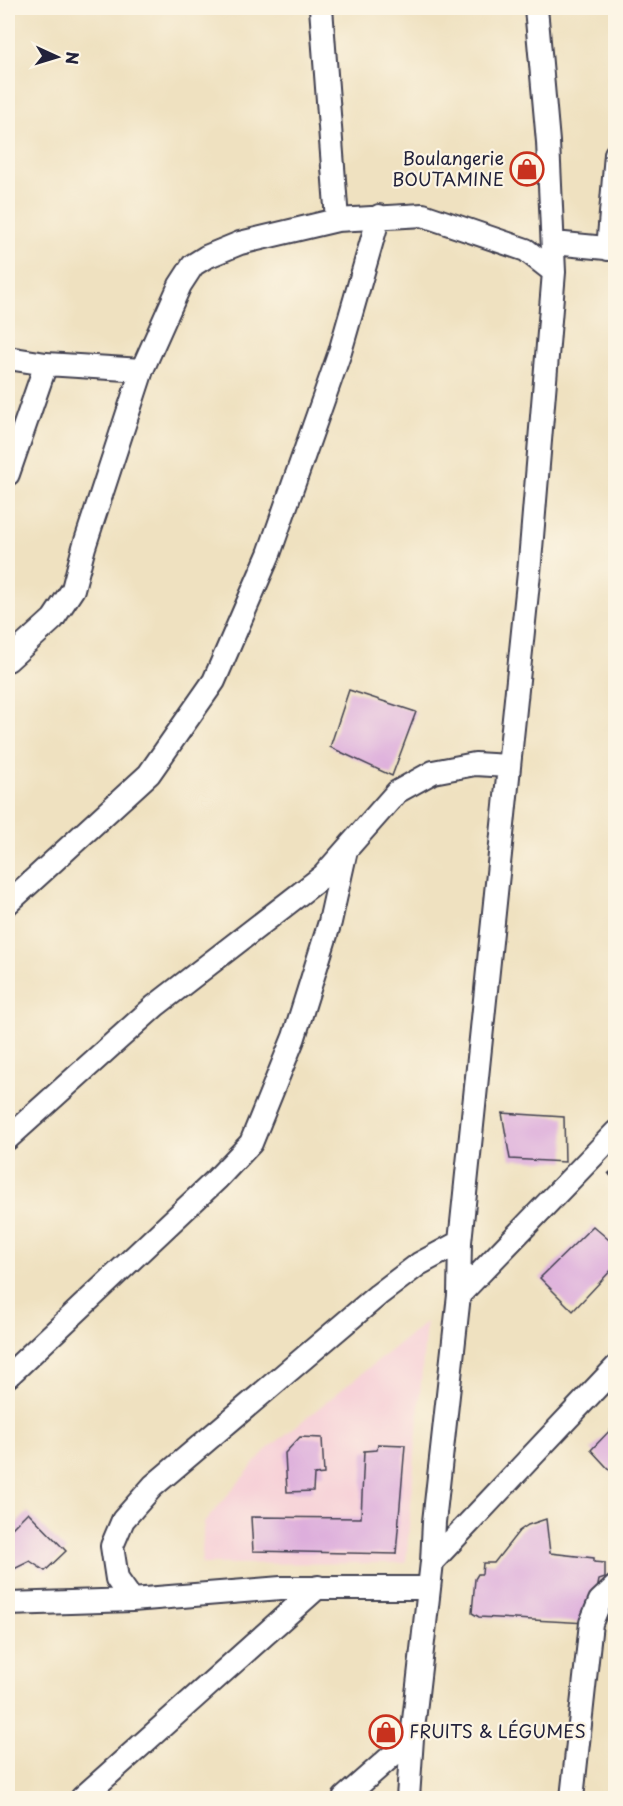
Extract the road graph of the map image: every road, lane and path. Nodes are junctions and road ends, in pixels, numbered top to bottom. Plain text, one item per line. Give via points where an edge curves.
1 (321, 8) edge
2 (536, 8) edge
3 (615, 154) edge
4 (379, 216) junction
5 (337, 220) junction
6 (554, 243) junction
7 (612, 249) edge
8 (554, 272) junction
9 (8, 358) edge
10 (46, 364) junction
11 (142, 370) junction
12 (8, 474) edge
13 (8, 660) edge
14 (508, 766) junction
15 (346, 850) junction
16 (8, 903) edge
17 (615, 1132) edge
18 (8, 1138) edge
19 (460, 1242) junction
20 (459, 1295) junction
21 (615, 1368) edge
22 (8, 1376) edge
23 (432, 1562) junction
24 (615, 1586) edge
25 (318, 1587) junction
26 (428, 1588) junction
27 (132, 1600) junction
28 (8, 1604) edge
29 (412, 1738) junction
30 (82, 1798) edge
31 (344, 1798) edge
32 (408, 1798) edge
33 (572, 1798) edge

1 - 5 street
2 - 6 street
3 - 7 street
4 - 5 street
4 - 8 street via 423,215 526,250
4 - 16 street via 340,352 269,554 214,681 149,774
5 - 11 street via 240,243 193,265
6 - 7 street
6 - 8 street
8 - 14 street via 529,573
9 - 10 street
10 - 11 street
10 - 12 street
11 - 13 street via 73,589 53,619
14 - 15 street via 475,764 433,772 397,792
14 - 19 street
15 - 18 street via 323,876 155,1006
15 - 22 street via 330,922 294,1037 251,1143
17 - 20 street
19 - 20 street
19 - 27 street via 419,1264 378,1295 153,1486 123,1520 112,1546 117,1579
20 - 23 street
21 - 23 street
23 - 26 street
24 - 33 street via 600,1602 591,1623
25 - 26 street
25 - 27 street
25 - 30 street
26 - 29 street
27 - 28 street
29 - 31 street
29 - 32 street

